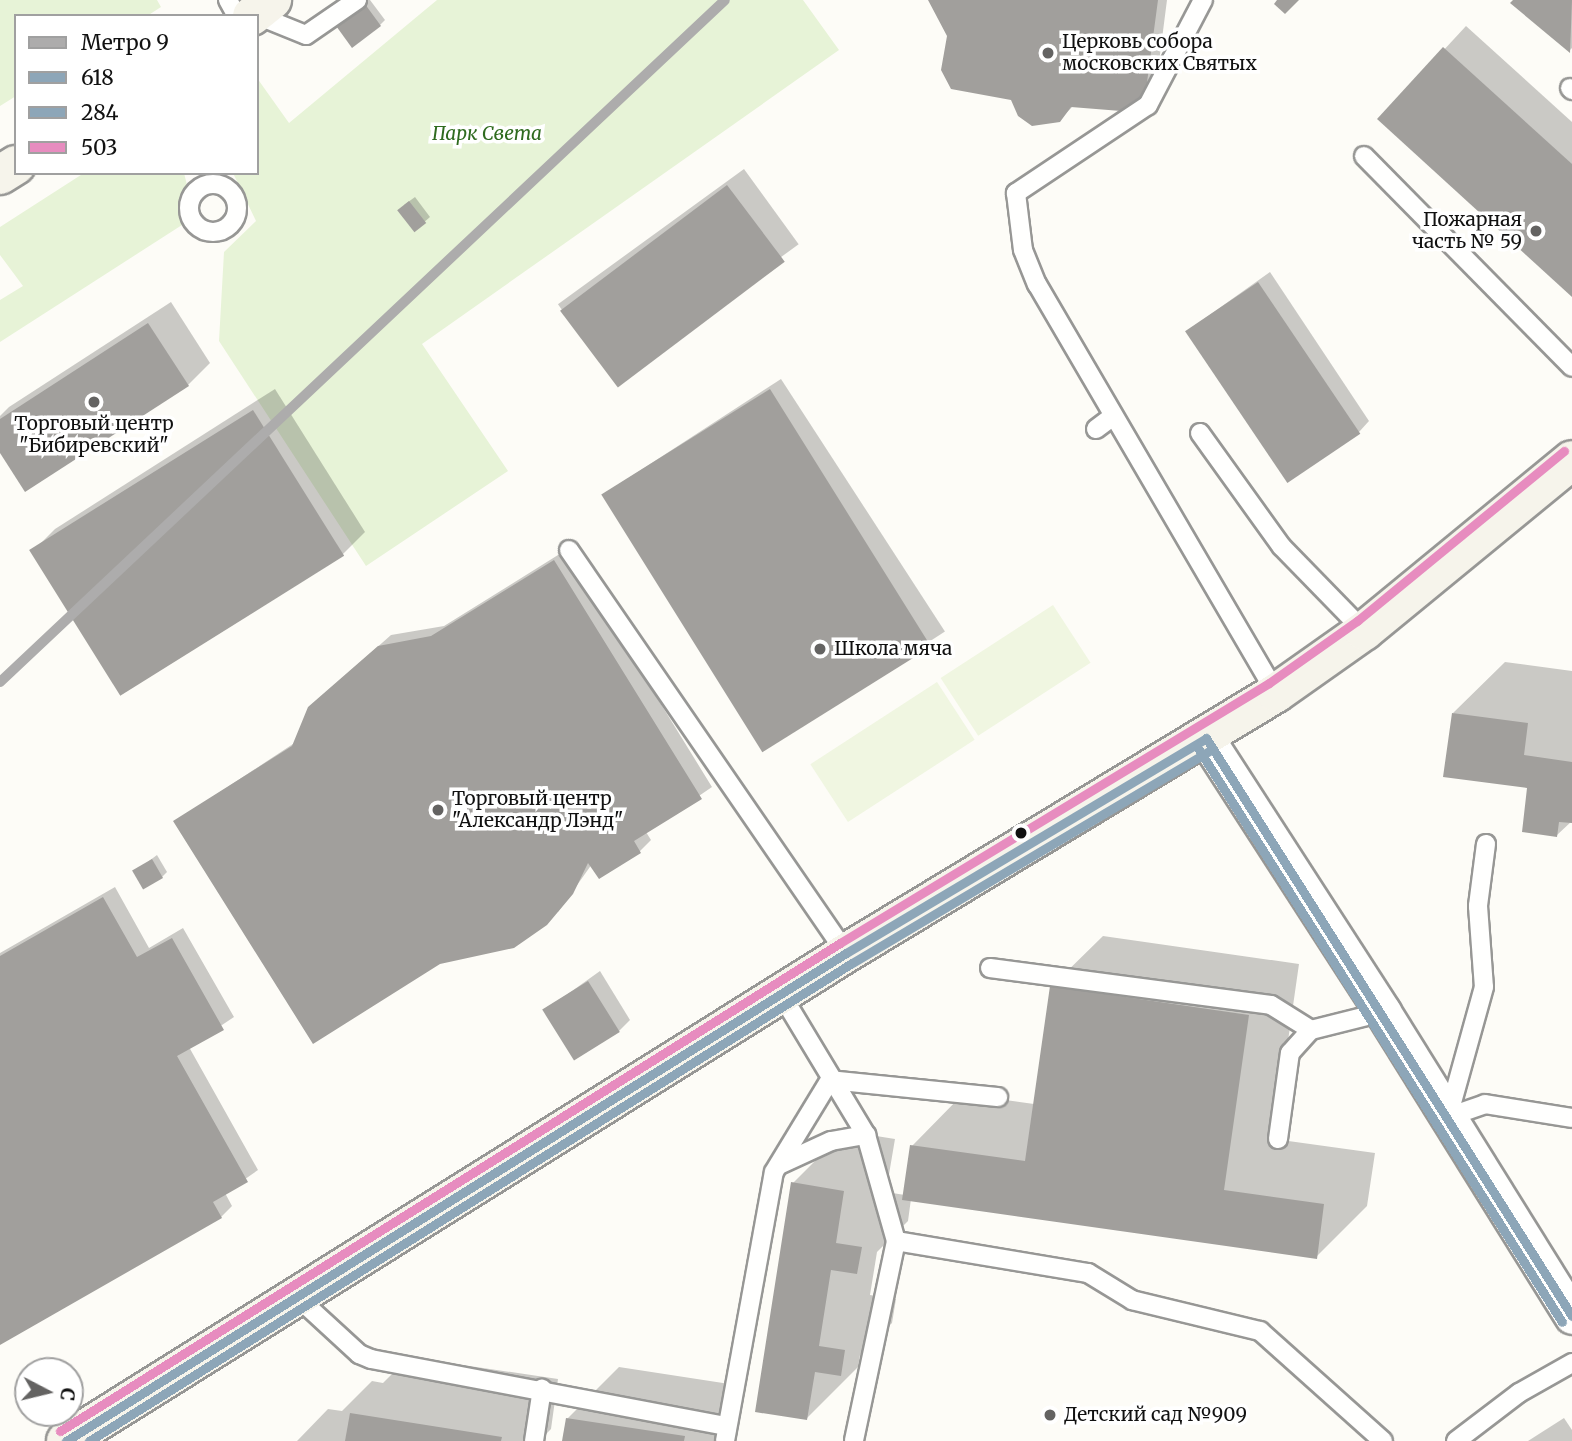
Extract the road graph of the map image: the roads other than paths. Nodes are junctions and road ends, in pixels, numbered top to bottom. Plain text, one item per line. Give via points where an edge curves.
1 (357, 0) edge
2 (1203, 0) edge
3 (248, 9) edge
4 (1364, 156) dead end
5 (205, 179) edge
6 (1572, 367) edge
7 (1112, 417) junction
8 (1096, 429) dead end
9 (1200, 433) dead end
10 (1572, 460) edge
11 (569, 551) dead end
12 (1364, 631) junction
13 (1276, 693) junction
14 (1206, 738) junction
15 (1486, 844) dead end
16 (846, 953) junction
17 (989, 968) dead end
18 (781, 994) junction
19 (1383, 1012) junction
20 (1311, 1030) junction
21 (830, 1080) junction
22 (998, 1097) dead end
23 (1448, 1116) junction
24 (1572, 1118) edge
25 (866, 1135) junction
26 (1278, 1139) dead end
27 (774, 1172) junction
28 (896, 1241) junction
29 (296, 1296) junction
30 (1572, 1316) edge
31 (1572, 1363) edge
32 (541, 1389) junction
33 (725, 1434) edge
34 (66, 1441) edge
35 (534, 1441) edge
36 (854, 1441) edge
37 (1383, 1441) edge
38 (1456, 1441) edge

1 - 3 lane via 306,35
2 - 7 lane via 1148,105 1016,193 1023,250 1037,284
4 - 6 lane
5 - 5 lane via 192,197 189,212 196,226 218,240 236,217 236,201 226,188
7 - 8 lane
7 - 13 lane via 1200,556
9 - 12 lane via 1282,547
10 - 12 street
11 - 16 lane
12 - 13 street
13 - 14 street
14 - 16 street
14 - 19 street
15 - 23 lane via 1478,906 1484,986
16 - 18 street
17 - 20 lane via 1271,1005
18 - 21 lane
18 - 29 street
19 - 20 lane
19 - 23 street
20 - 26 lane via 1290,1053
21 - 22 lane
21 - 25 lane
21 - 27 lane
23 - 24 lane via 1485,1104
23 - 30 street
25 - 27 lane via 785,1160
25 - 28 lane
27 - 33 lane
28 - 36 lane
28 - 37 lane via 1088,1273 1132,1300 1260,1331
29 - 32 lane via 359,1354
29 - 34 street
31 - 38 lane via 1519,1393
32 - 33 lane
32 - 35 lane

